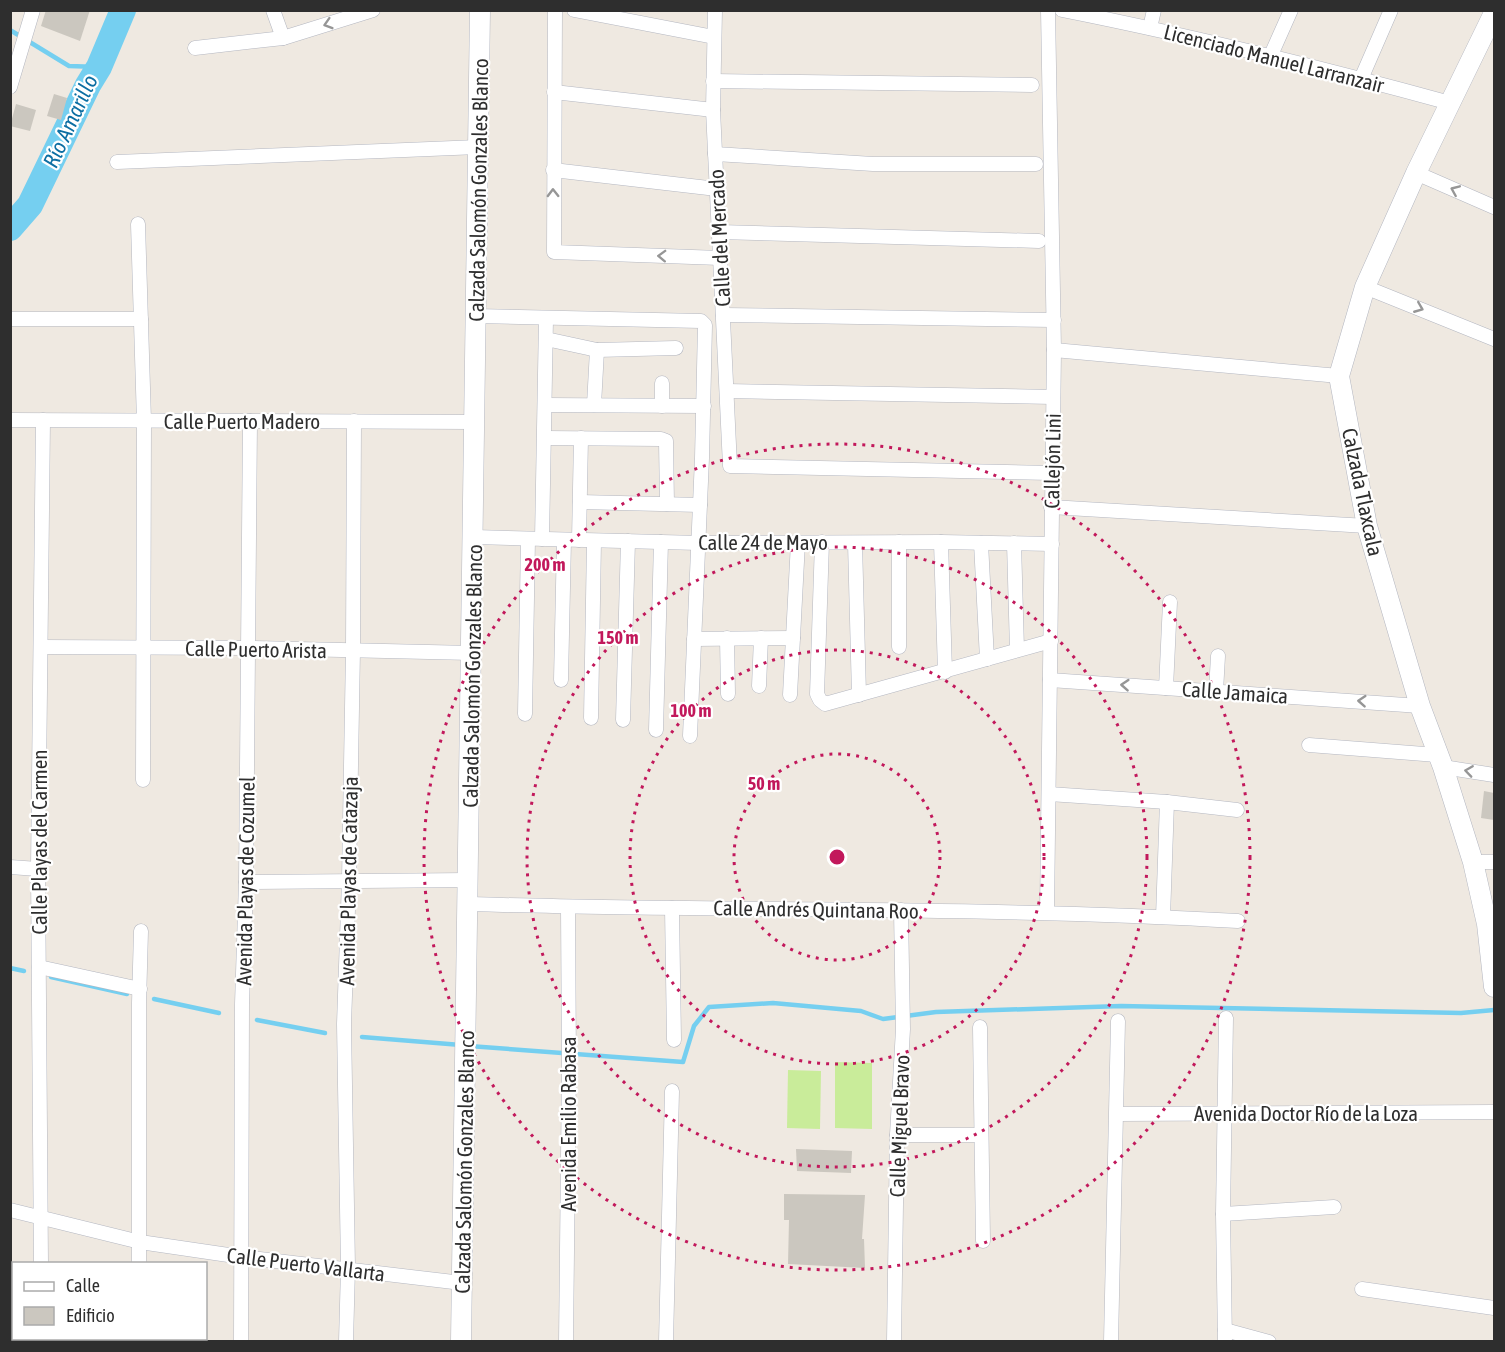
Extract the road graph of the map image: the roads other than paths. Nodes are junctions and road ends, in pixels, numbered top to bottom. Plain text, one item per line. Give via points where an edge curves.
1 (273, 10) edge
2 (373, 10) edge
3 (480, 10) edge
4 (555, 10) edge
5 (574, 10) edge
6 (715, 10) edge
7 (1048, 10) edge
8 (1062, 10) edge
9 (1154, 10) edge
10 (1291, 10) edge
11 (1390, 10) edge
12 (1494, 13) edge
13 (31, 16) edge
14 (1150, 28) junction
15 (714, 37) junction
16 (283, 38) junction
17 (195, 48) dead end
18 (1271, 55) junction
19 (1361, 79) junction
20 (713, 81) junction
21 (1032, 86) dead end
22 (10, 87) edge
23 (554, 92) junction
24 (1450, 103) junction
25 (714, 110) junction
26 (478, 147) junction
27 (715, 154) junction
28 (117, 162) dead end
29 (1036, 164) dead end
30 (553, 170) junction
31 (1416, 173) junction
32 (717, 189) junction
33 (1494, 207) edge
34 (138, 224) dead end
35 (719, 232) junction
36 (1039, 241) dead end
37 (720, 258) junction
38 (1365, 286) junction
39 (723, 315) junction
40 (476, 316) junction
41 (10, 319) edge
42 (141, 319) junction
43 (546, 319) junction
44 (1054, 320) junction
45 (546, 339) junction
46 (1494, 339) edge
47 (676, 348) dead end
48 (597, 350) junction
49 (1054, 350) junction
50 (1339, 376) junction
51 (662, 383) dead end
52 (727, 391) junction
53 (1053, 397) junction
54 (545, 405) junction
55 (594, 405) junction
56 (662, 406) junction
57 (704, 406) junction
58 (10, 420) edge
59 (43, 420) junction
60 (144, 421) junction
61 (250, 421) junction
62 (354, 421) junction
63 (473, 422) junction
64 (545, 438) junction
65 (581, 438) junction
66 (1051, 473) junction
67 (580, 502) junction
68 (667, 504) junction
69 (700, 505) junction
70 (1051, 507) junction
71 (1367, 526) junction
72 (474, 537) junction
73 (528, 539) junction
74 (542, 539) junction
75 (564, 540) junction
76 (579, 540) junction
77 (594, 541) junction
78 (628, 541) junction
79 (660, 542) junction
80 (798, 542) junction
81 (822, 542) junction
82 (899, 542) junction
83 (941, 542) junction
84 (699, 543) junction
85 (855, 543) junction
86 (981, 543) junction
87 (1014, 543) junction
88 (1052, 544) junction
89 (1170, 602) dead end
90 (727, 638) junction
91 (761, 638) junction
92 (793, 638) junction
93 (694, 639) junction
94 (1051, 641) junction
95 (41, 647) junction
96 (899, 647) dead end
97 (145, 648) junction
98 (249, 648) junction
99 (353, 650) junction
100 (1017, 651) junction
101 (472, 653) junction
102 (1218, 656) dead end
103 (987, 659) junction
104 (945, 672) junction
105 (561, 680) dead end
106 (1050, 680) junction
107 (759, 686) dead end
108 (1166, 688) junction
109 (1216, 691) junction
110 (728, 694) dead end
111 (790, 695) dead end
112 (859, 695) junction
113 (1420, 705) junction
114 (525, 714) dead end
115 (591, 718) dead end
116 (623, 720) dead end
117 (656, 730) dead end
118 (690, 736) dead end
119 (1309, 745) dead end
120 (1440, 761) junction
121 (1494, 774) edge
122 (143, 780) dead end
123 (1049, 794) junction
124 (1167, 802) junction
125 (1237, 810) dead end
126 (1473, 862) junction
127 (1494, 862) edge
128 (10, 867) edge
129 (38, 869) junction
130 (349, 880) junction
131 (468, 880) junction
132 (246, 882) junction
133 (469, 904) junction
134 (568, 907) junction
135 (672, 908) junction
136 (901, 910) junction
137 (1047, 912) junction
138 (1163, 917) junction
139 (1238, 921) dead end
140 (141, 931) dead end
141 (39, 967) junction
142 (1494, 987) edge
143 (140, 996) junction
144 (1226, 1018) dead end
145 (1118, 1021) dead end
146 (980, 1027) dead end
147 (674, 1040) dead end
148 (672, 1091) dead end
149 (1225, 1112) junction
150 (1494, 1112) edge
151 (1117, 1114) junction
152 (897, 1135) junction
153 (981, 1135) junction
154 (1334, 1207) dead end
155 (10, 1210) edge
156 (1223, 1214) junction
157 (42, 1219) junction
158 (983, 1241) dead end
159 (140, 1242) junction
160 (242, 1257) junction
161 (41, 1262) edge
162 (140, 1262) edge
163 (348, 1268) junction
164 (462, 1283) junction
165 (1362, 1289) dead end
166 (1494, 1308) edge
167 (1225, 1336) edge
168 (241, 1341) edge
169 (346, 1341) edge
170 (461, 1341) edge
171 (566, 1341) edge
172 (666, 1341) edge
173 (894, 1341) edge
174 (1111, 1341) edge
175 (1269, 1341) edge

1 - 16 street
2 -> 16 street
3 - 26 street, Calzada Salomón Gonzales Blanco
4 - 23 street
5 - 15 street
6 - 15 street, Calle del Mercado
7 - 44 street, Callejón Lini
8 - 14 street, Licenciado Manuel Larranzair
9 - 14 street
10 - 18 street
11 - 19 street
12 - 24 street, Calzada Tlaxcala
13 - 22 street
14 - 18 street, Licenciado Manuel Larranzair
15 - 20 street, Calle del Mercado
16 - 17 street
18 - 19 street, Licenciado Manuel Larranzair
19 - 24 street, Licenciado Manuel Larranzair
20 - 21 street
20 - 25 street, Calle del Mercado
23 - 25 street
23 - 30 street
24 - 31 street, Calzada Tlaxcala
25 - 27 street, Calle del Mercado
26 - 28 street
26 - 40 street, Calzada Salomón Gonzales Blanco
27 - 29 street via 873,164
27 - 32 street, Calle del Mercado
30 - 32 street
37 -> 30 street via 554,252
33 -> 31 street
31 - 38 street, Calzada Tlaxcala
32 - 35 street, Calle del Mercado
34 - 42 street
35 - 36 street
35 - 37 street, Calle del Mercado
37 - 39 street, Calle del Mercado
38 -> 46 street
38 - 50 street, Calzada Tlaxcala
39 - 44 street
39 - 52 street, Calle del Mercado
40 - 43 street
40 - 63 street, Calzada Salomón Gonzales Blanco
41 - 42 street
42 - 60 street
43 - 45 street
43 - 57 street, Calle del Mercado via 701,321 705,325
44 - 49 street, Callejón Lini
45 - 48 street
45 - 54 street
47 - 48 street
48 - 55 street
49 - 50 street
49 - 53 street, Callejón Lini
50 - 71 street, Calzada Tlaxcala
51 - 56 street
52 - 53 street
52 - 66 street, Calle del Mercado via 730,466
53 - 66 street, Callejón Lini
54 - 55 street
54 - 64 street
55 - 56 street
56 - 57 street
57 - 69 street, Calle del Mercado
58 - 59 street, Calle Puerto Madero
59 - 60 street, Calle Puerto Madero
59 - 95 street, Calle Playas del Carmen
60 - 61 street, Calle Puerto Madero
60 - 97 street
61 - 62 street, Calle Puerto Madero
61 - 98 street, Avenida Playas de Cozumel
62 - 63 street, Calle Puerto Madero
62 - 99 street, Avenida Playas de Catazaja
63 - 72 street, Calzada Salomón Gonzales Blanco
64 - 65 street
64 - 74 street
65 - 67 street
65 - 68 street via 666,441
66 - 70 street, Callejón Lini
67 - 68 street
67 - 76 street
68 - 69 street
69 - 84 street, Calle del Mercado
70 - 71 street
70 - 88 street, Callejón Lini
71 - 113 street, Calzada Tlaxcala
72 - 73 street, Calle 24 de Mayo
72 - 101 street, Calzada Salomón Gonzales Blanco
73 - 74 street, Calle 24 de Mayo
73 - 114 street
74 - 75 street, Calle 24 de Mayo
75 - 76 street, Calle 24 de Mayo
75 - 105 street
76 - 77 street, Calle 24 de Mayo
77 - 78 street, Calle 24 de Mayo
77 - 115 street
78 - 79 street, Calle 24 de Mayo
78 - 116 street
79 - 84 street, Calle 24 de Mayo
79 - 117 street
80 - 81 street, Calle 24 de Mayo
80 - 84 street, Calle 24 de Mayo
80 - 92 street
81 - 85 street, Calle 24 de Mayo
81 - 112 street via 817,694 825,704
82 - 83 street, Calle 24 de Mayo
82 - 85 street, Calle 24 de Mayo
82 - 96 street
83 - 86 street, Calle 24 de Mayo
83 - 104 street
84 - 93 street, Calle del Mercado
85 - 112 street
86 - 87 street, Calle 24 de Mayo
86 - 103 street
87 - 88 street, Calle 24 de Mayo
87 - 100 street
88 - 94 street, Callejón Lini
89 - 108 street
90 - 91 street
90 - 93 street
90 - 110 street
91 - 92 street
91 - 107 street
92 - 111 street
93 - 118 street, Calle del Mercado
94 - 100 street
94 - 106 street, Callejón Lini
95 - 97 street, Calle Puerto Arista
95 - 129 street, Calle Playas del Carmen
97 - 98 street, Calle Puerto Arista
97 - 122 street
98 - 99 street, Calle Puerto Arista
98 - 132 street, Avenida Playas de Cozumel
99 - 101 street, Calle Puerto Arista
99 - 130 street, Avenida Playas de Catazaja
100 - 103 street
101 - 131 street, Calzada Salomón Gonzales Blanco
102 - 109 street
103 - 104 street
104 - 112 street
108 -> 106 street, Calle Jamaica
106 - 123 street, Callejón Lini
108 - 109 street, Calle Jamaica
113 -> 109 street, Calle Jamaica
113 - 120 street, Calzada Tlaxcala
119 - 120 street
121 -> 120 street
120 - 126 street, Calzada Tlaxcala
123 - 124 street
123 - 137 street, Callejón Lini
124 - 125 street
124 - 138 street
126 - 127 street
126 - 142 street, Calzada Tlaxcala via 1487,924
128 - 129 street
129 - 141 street, Calle Playas del Carmen
130 - 131 street
130 - 132 street
130 - 163 street, Avenida Playas de Catazaja via 344,1023
131 - 133 street, Calzada Salomón Gonzales Blanco
132 - 160 street, Avenida Playas de Cozumel
133 - 134 street, Calle Andrés Quintana Roo
133 - 164 street, Calzada Salomón Gonzales Blanco
134 - 135 street, Calle Andrés Quintana Roo
134 - 171 street, Avenida Emilio Rabasa
135 - 136 street, Calle Andrés Quintana Roo
135 - 147 street
136 - 137 street, Calle Andrés Quintana Roo
136 - 152 street, Calle Miguel Bravo via 903,1029
137 - 138 street, Calle Andrés Quintana Roo
138 - 139 street, Calle Andrés Quintana Roo
140 - 143 street
141 - 143 street
141 - 157 street, Calle Playas del Carmen
143 - 159 street
144 - 149 street
145 - 151 street
146 - 153 street
148 - 172 street
149 - 150 street, Avenida Doctor Río de la Loza
149 - 151 street, Avenida Doctor Río de la Loza
149 - 156 street
151 - 174 street
152 - 153 street
152 - 173 street, Calle Miguel Bravo
153 - 158 street
154 - 156 street
155 - 157 street, Calle Puerto Vallarta
156 - 167 street
157 - 159 street, Calle Puerto Vallarta
157 - 161 street, Calle Playas del Carmen
159 - 160 street, Calle Puerto Vallarta
159 - 162 street
160 - 163 street, Calle Puerto Vallarta
160 - 168 street, Avenida Playas de Cozumel
163 - 164 street, Calle Puerto Vallarta
163 - 169 street, Avenida Playas de Catazaja
164 - 170 street, Calzada Salomón Gonzales Blanco
165 - 166 street
167 - 175 street

